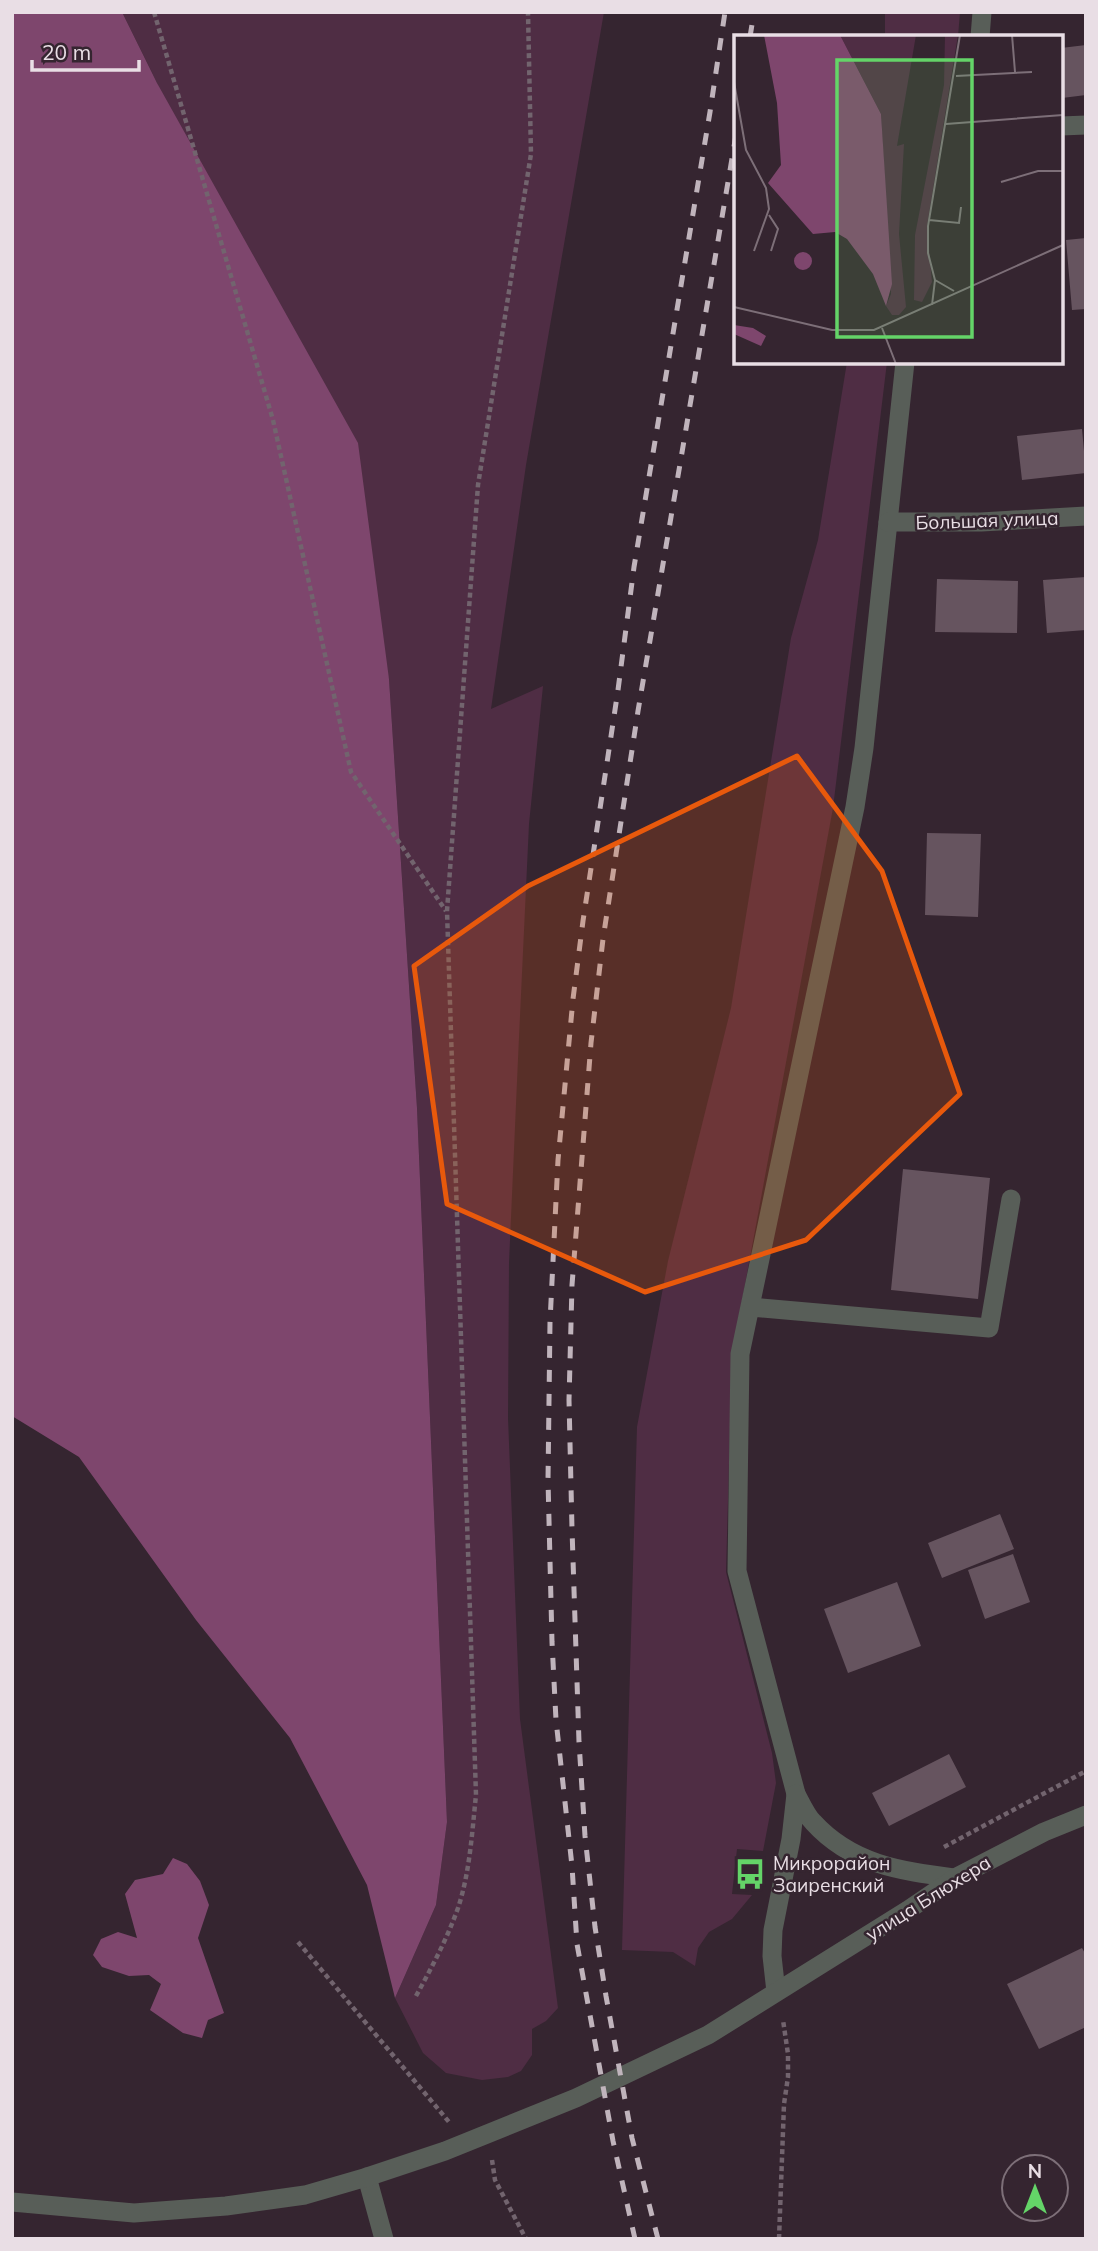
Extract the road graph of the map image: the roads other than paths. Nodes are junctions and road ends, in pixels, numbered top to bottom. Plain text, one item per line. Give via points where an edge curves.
1 (982, 12) edge
2 (980, 35) edge
3 (1086, 125) edge
4 (1063, 126) edge
5 (905, 364) edge
6 (1086, 516) edge
7 (888, 522) junction
8 (1011, 1199) dead end
9 (751, 1307) junction
10 (796, 1794) junction
11 (1086, 1815) edge
12 (955, 1878) junction
13 (776, 1992) junction
14 (367, 2177) junction
15 (12, 2202) edge
16 (384, 2239) edge

1 - 2 street
3 - 4 street
5 - 7 street
6 - 7 street, Большая улица
7 - 9 street via 855,807
8 - 9 street via 989,1328
9 - 10 street via 740,1354 737,1571
10 - 12 street via 813,1822 862,1858 900,1871
10 - 13 street via 773,1930
11 - 12 street, улица Блюхера
12 - 13 street, улица Блюхера
13 - 14 street, улица Блюхера via 708,2035 576,2098
14 - 15 street, улица Блюхера via 304,2195 185,2210 134,2213
14 - 16 street

